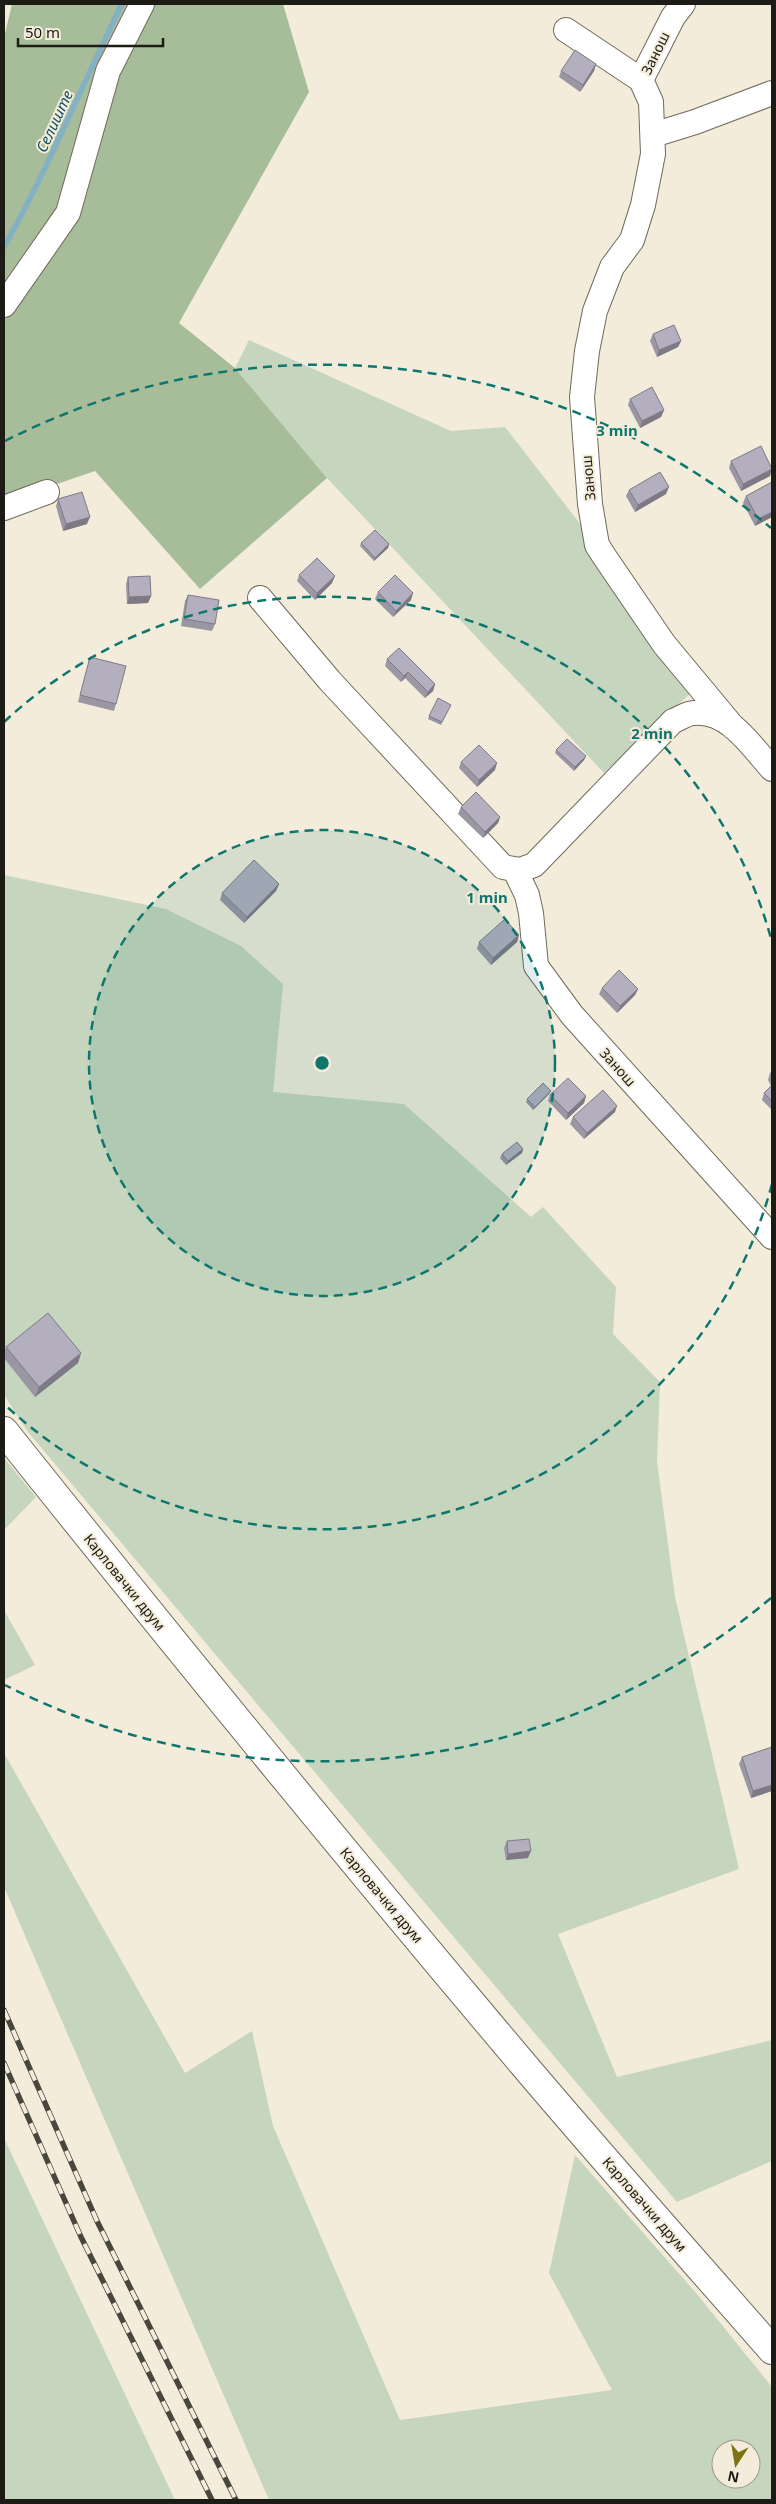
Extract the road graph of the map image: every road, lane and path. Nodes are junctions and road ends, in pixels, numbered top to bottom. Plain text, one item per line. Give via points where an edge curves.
1 (142, 4) edge
2 (684, 4) edge
3 (566, 30) dead end
4 (642, 80) junction
5 (772, 93) edge
6 (653, 135) junction
7 (4, 305) edge
8 (48, 492) dead end
9 (4, 508) edge
10 (260, 598) dead end
11 (733, 727) junction
12 (772, 769) edge
13 (515, 870) junction
14 (772, 1237) edge
15 (4, 1431) edge
16 (772, 2350) edge

1 - 7 street via 108,71 68,213
2 - 4 street, Занош via 673,17
3 - 4 street
4 - 6 street, Занош via 651,102
5 - 6 street
6 - 11 street, Занош via 653,154 643,205 632,240 612,267 595,312 587,351 582,397 590,504 597,545 604,556 664,644
8 - 9 street
10 - 13 street via 330,681 494,858 503,867
11 - 12 street, Занош
11 - 13 street, Занош via 715,715 693,712 672,722 542,858 534,865
13 - 14 street, Занош via 531,912 536,966 572,1015
15 - 16 main road, Карловачки друм via 122,1579 525,2067

